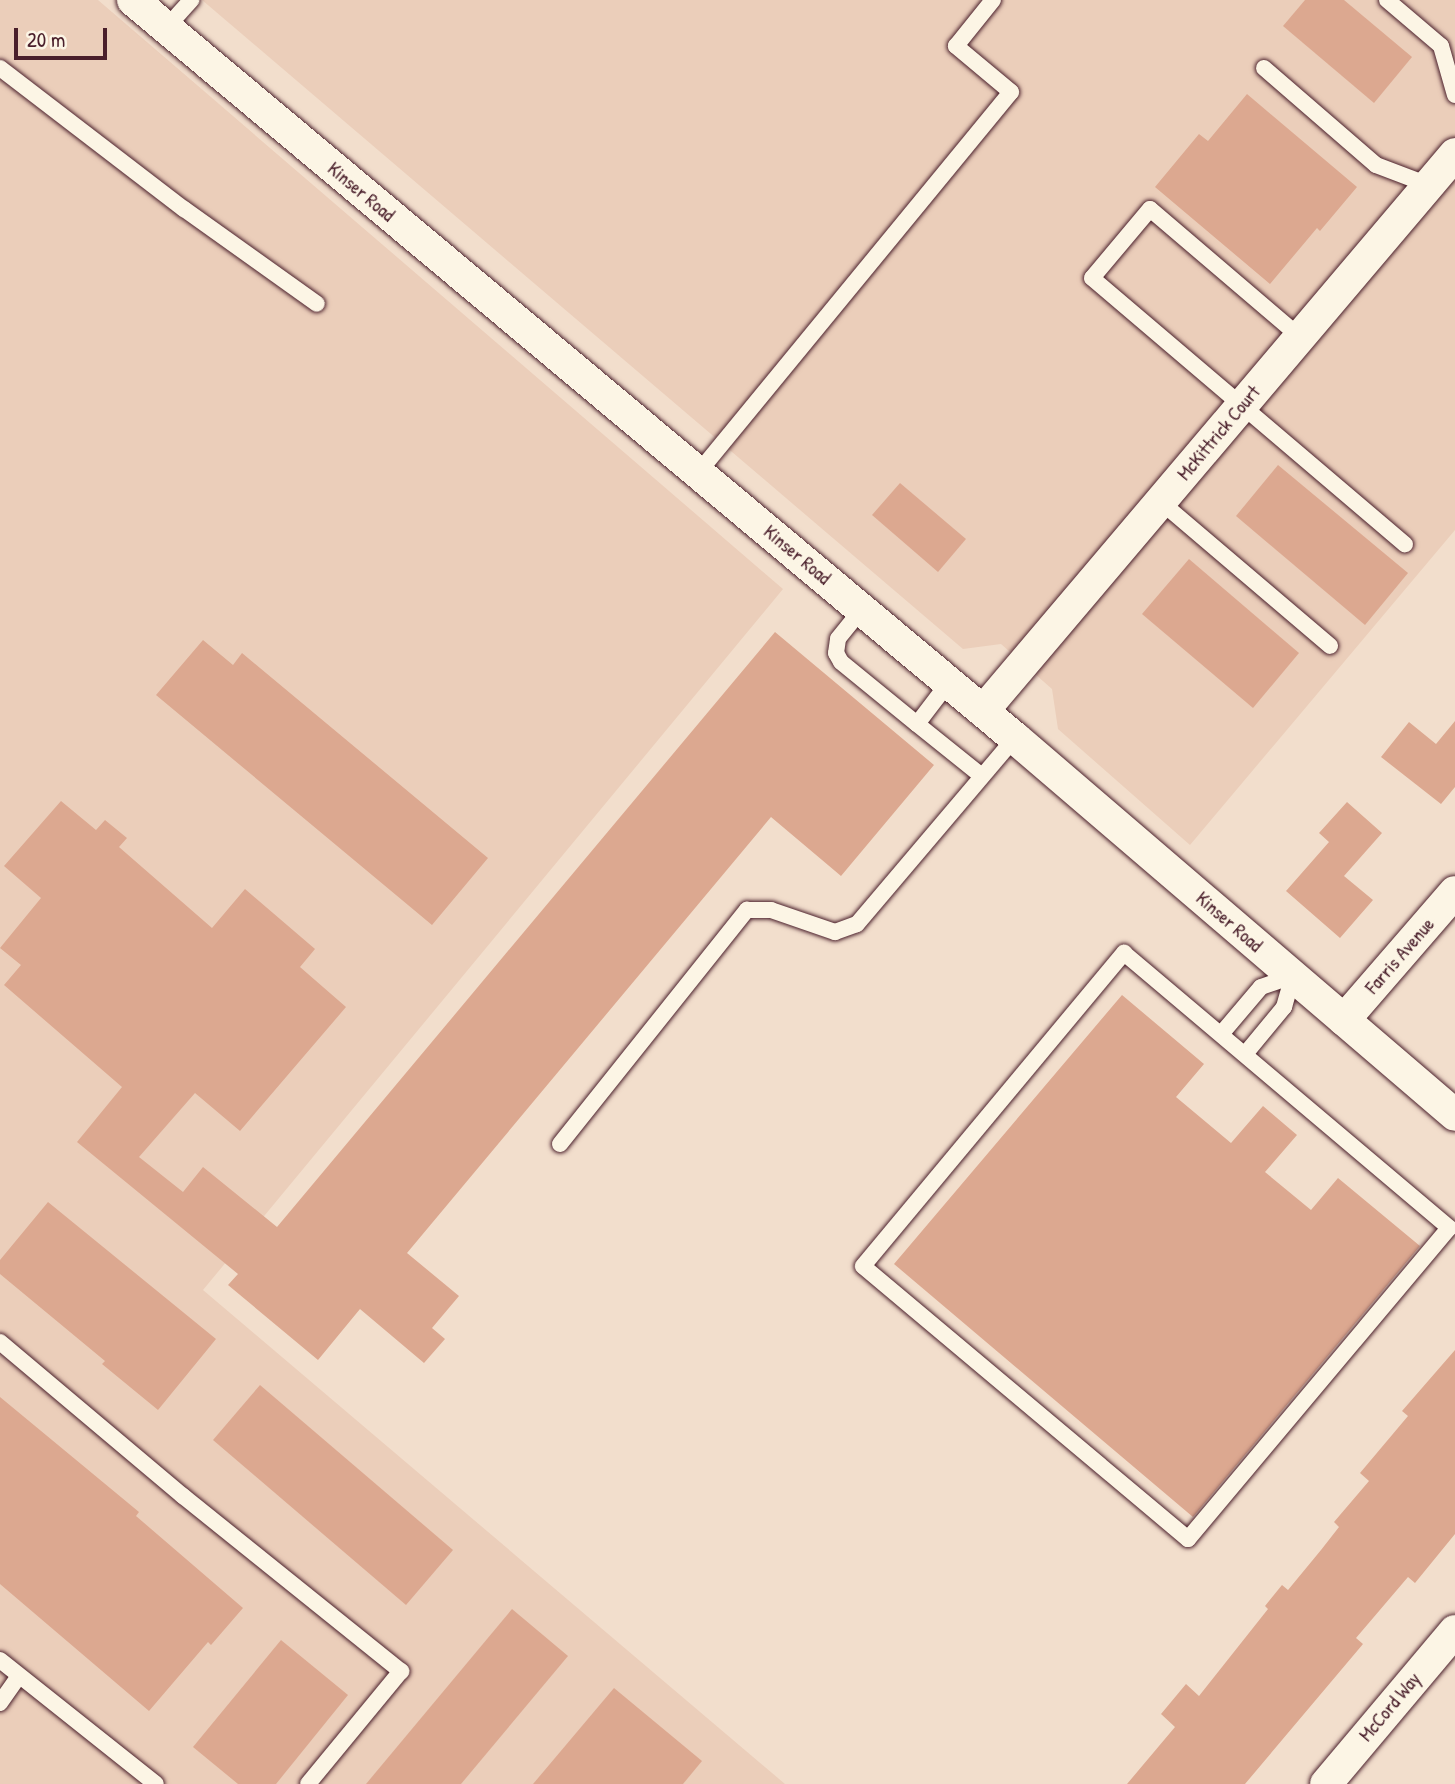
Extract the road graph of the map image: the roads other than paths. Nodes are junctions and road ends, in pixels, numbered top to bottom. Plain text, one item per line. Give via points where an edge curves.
1 (134, 0) edge
2 (191, 0) edge
3 (993, 0) edge
4 (1387, 0) edge
5 (166, 28) junction
6 (0, 68) edge
7 (1264, 68) dead end
8 (1455, 95) edge
9 (1455, 154) edge
10 (1429, 185) junction
11 (317, 304) dead end
12 (1300, 337) junction
13 (1242, 406) junction
14 (698, 473) junction
15 (1161, 502) junction
16 (1405, 544) dead end
17 (862, 609) junction
18 (1330, 646) dead end
19 (948, 682) junction
20 (983, 711) junction
21 (917, 723) junction
22 (1015, 738) junction
23 (982, 776) junction
24 (1455, 892) edge
25 (1293, 976) junction
26 (1344, 1020) junction
27 (1222, 1033) junction
28 (1246, 1053) junction
29 (1455, 1115) edge
30 (560, 1144) dead end
31 (0, 1342) edge
32 (1455, 1630) edge
33 (0, 1660) edge
34 (19, 1676) junction
35 (0, 1703) edge
36 (156, 1784) edge
37 (308, 1784) edge
38 (1326, 1784) edge

1 - 5 street, Kinser Road
2 - 5 lane
3 - 14 lane via 956,46 1011,92
4 - 8 lane via 1441,46
5 - 14 street, Kinser Road
6 - 11 lane
7 - 10 lane via 1376,165
9 - 10 street, McKittrick Court
10 - 12 street, McKittrick Court
12 - 13 street, McKittrick Court
12 - 13 lane via 1150,209 1092,278
13 - 15 street, McKittrick Court
13 - 16 lane
14 - 17 street, Kinser Road
15 - 18 lane
15 - 20 street, McKittrick Court
17 - 19 street, Kinser Road
17 - 21 lane via 838,639 836,653 841,662
19 - 20 street, Kinser Road
19 - 21 lane
20 - 22 street, Kinser Road
21 - 23 lane
22 - 23 lane
22 - 25 street, Kinser Road
23 - 30 lane via 857,924 835,932 771,910 747,910
24 - 26 street, Farris Avenue
25 - 26 street, Kinser Road
25 - 27 lane via 1261,988
25 - 28 lane via 1284,1007
26 - 29 street, Kinser Road
27 - 28 lane
27 - 28 lane via 1124,953 863,1266 1188,1538 1449,1228
31 - 37 lane via 401,1671
32 - 38 street, McCord Way
33 - 34 lane
34 - 35 lane
34 - 36 lane

